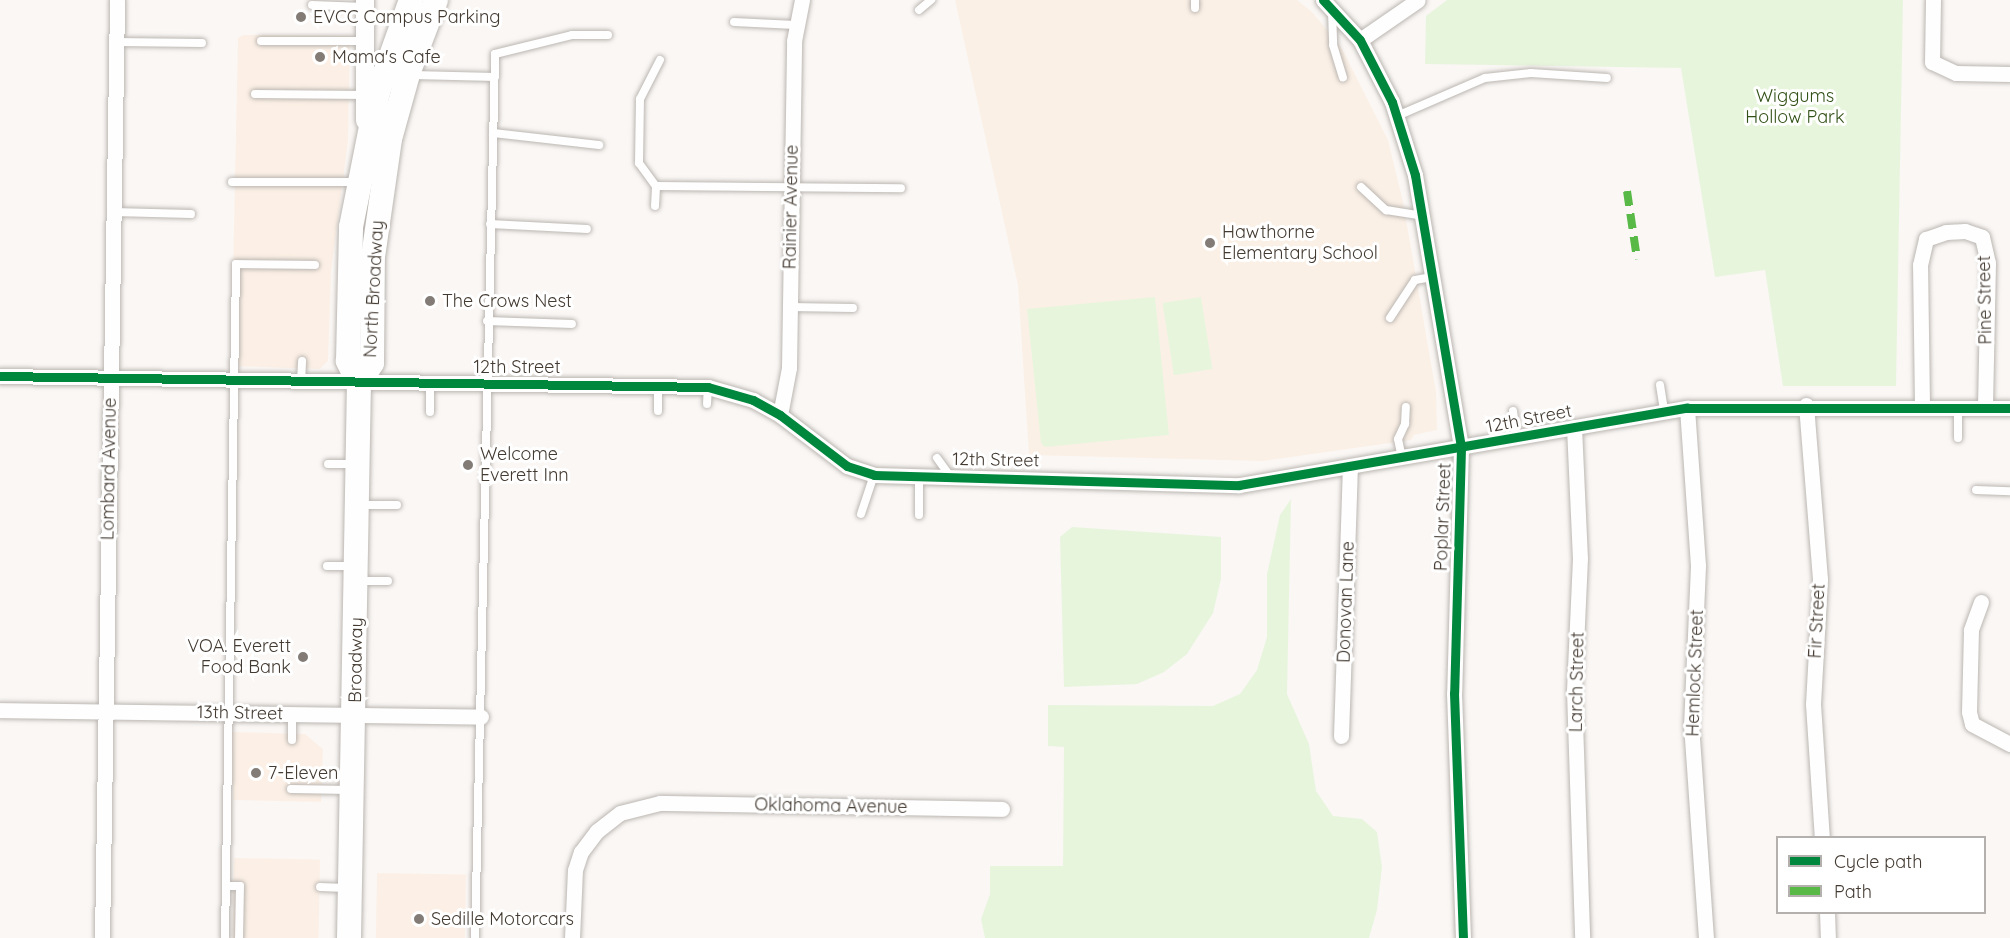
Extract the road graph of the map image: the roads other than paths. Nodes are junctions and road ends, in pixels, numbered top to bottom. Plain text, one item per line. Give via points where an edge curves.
1 (117, 0) edge
2 (411, 0) edge
3 (436, 0) edge
4 (802, 0) edge
5 (931, 0) edge
6 (1418, 0) edge
7 (1933, 0) edge
8 (365, 3) edge
9 (312, 5) dead end
10 (1328, 5) edge
11 (919, 10) dead end
12 (734, 22) dead end
13 (795, 25) junction
14 (608, 35) dead end
15 (1360, 40) junction
16 (261, 41) dead end
17 (365, 41) junction
18 (117, 42) junction
19 (202, 43) dead end
20 (660, 60) dead end
21 (408, 74) junction
22 (2010, 74) edge
23 (495, 77) junction
24 (1343, 78) dead end
25 (1608, 78) dead end
26 (255, 94) dead end
27 (371, 95) junction
28 (1397, 116) junction
29 (493, 133) junction
30 (599, 145) dead end
31 (232, 182) dead end
32 (358, 182) junction
33 (656, 186) junction
34 (1361, 187) dead end
35 (901, 188) dead end
36 (791, 189) junction
37 (655, 206) dead end
38 (113, 212) junction
39 (191, 214) dead end
40 (1422, 216) junction
41 (490, 224) junction
42 (587, 229) dead end
43 (315, 265) dead end
44 (1432, 277) junction
45 (790, 307) junction
46 (852, 308) dead end
47 (1390, 318) dead end
48 (487, 321) junction
49 (572, 324) dead end
50 (302, 361) dead end
51 (0, 376) edge
52 (111, 378) junction
53 (236, 381) junction
54 (301, 382) junction
55 (359, 383) junction
56 (430, 383) junction
57 (486, 383) junction
58 (658, 385) junction
59 (1660, 386) dead end
60 (708, 387) junction
61 (707, 405) dead end
62 (1806, 405) junction
63 (1922, 405) junction
64 (1406, 407) dead end
65 (1958, 407) junction
66 (1688, 408) junction
67 (1985, 408) junction
68 (2010, 408) edge
69 (658, 411) dead end
70 (1513, 411) dead end
71 (1664, 411) junction
72 (430, 412) dead end
73 (780, 415) junction
74 (1574, 427) junction
75 (1517, 438) junction
76 (1958, 438) dead end
77 (1461, 448) junction
78 (937, 458) dead end
79 (1402, 458) junction
80 (328, 464) dead end
81 (358, 464) junction
82 (1350, 468) junction
83 (874, 475) junction
84 (919, 476) junction
85 (950, 476) junction
86 (1976, 490) dead end
87 (2010, 491) edge
88 (358, 505) junction
89 (397, 505) dead end
90 (861, 514) dead end
91 (919, 514) dead end
92 (327, 566) dead end
93 (357, 574) junction
94 (388, 581) dead end
95 (1982, 602) dead end
96 (0, 710) edge
97 (105, 711) junction
98 (229, 713) junction
99 (292, 714) junction
100 (355, 715) junction
101 (481, 717) junction
102 (1341, 736) dead end
103 (292, 740) dead end
104 (2010, 744) edge
105 (291, 789) dead end
106 (353, 790) junction
107 (1002, 809) dead end
108 (1822, 836) edge
109 (226, 886) junction
110 (320, 887) dead end
111 (350, 888) junction
112 (1827, 914) edge
113 (102, 938) edge
114 (225, 938) edge
115 (239, 938) edge
116 (349, 938) edge
117 (475, 938) edge
118 (572, 938) edge
119 (1463, 938) edge
120 (1582, 938) edge
121 (1706, 938) edge
122 (1828, 938) edge

1 - 18 street, Lombard Avenue
2 - 27 main road, North Broadway
3 - 21 main road, North Broadway
4 - 13 street, Rainier Avenue
5 - 11 lane
6 - 15 street
7 - 22 street via 1932,62 1956,73
8 - 9 lane
8 - 17 street
10 - 15 street, Poplar Street
10 - 24 lane via 1333,45
12 - 13 lane
13 - 36 street, Rainier Avenue
14 - 23 lane via 572,35 495,54
15 - 28 street, Poplar Street
16 - 17 lane
17 - 27 street
18 - 19 lane
18 - 38 street, Lombard Avenue
20 - 33 lane via 640,99 639,163
21 - 23 lane
21 - 55 main road, North Broadway via 379,203 373,257 372,363
23 - 29 lane
25 - 28 lane via 1531,73 1485,78
26 - 27 lane
27 - 32 main road, North Broadway
28 - 40 street, Poplar Street via 1415,175
29 - 30 lane
29 - 41 lane
31 - 32 lane
32 - 55 main road, North Broadway via 351,227 348,361
33 - 36 lane
33 - 37 lane
34 - 40 lane via 1386,210
35 - 36 lane
36 - 45 street, Rainier Avenue
38 - 39 lane
38 - 52 street, Lombard Avenue
40 - 44 street, Poplar Street
41 - 42 lane
41 - 48 lane
43 - 53 lane via 236,264
44 - 47 lane via 1415,280
44 - 77 street, Poplar Street
45 - 46 lane
45 - 73 street, Rainier Avenue via 789,368
48 - 49 lane
48 - 57 lane
50 - 54 lane
51 - 52 street, 12th Street
52 - 53 street, 12th Street
52 - 97 street, Lombard Avenue
53 - 54 street, 12th Street
53 - 98 lane
54 - 55 street, 12th Street
55 - 56 street, 12th Street
55 - 81 main road, Broadway
56 - 57 street, 12th Street
56 - 72 lane
57 - 58 street, 12th Street
57 - 101 lane via 478,581
58 - 60 street, 12th Street
58 - 69 lane
59 - 71 lane
60 - 61 lane
60 - 73 street, 12th Street via 753,400
62 - 63 street, 12th Street
62 - 66 street, 12th Street
62 - 108 street, Fir Street via 1820,579 1813,704
63 - 65 street, 12th Street
63 - 67 street, Pine Street via 1920,265 1926,239 1965,231 1983,237 1988,263
64 - 79 lane via 1405,424 1398,439
65 - 67 street, 12th Street
65 - 76 lane
66 - 71 street, 12th Street
66 - 121 street, Hemlock Street via 1698,566 1691,724
67 - 68 street, 12th Street
70 - 75 lane
71 - 74 street, 12th Street
73 - 83 street, 12th Street via 847,466
74 - 75 street, 12th Street
74 - 120 street, Larch Street via 1580,558 1574,691
75 - 77 street, 12th Street
77 - 79 street, 12th Street
77 - 119 street, Poplar Street via 1454,693
78 - 85 lane
79 - 82 street, 12th Street
80 - 81 lane
81 - 88 main road, Broadway
82 - 85 street, 12th Street via 1239,485
82 - 102 street, Donovan Lane
83 - 84 street, 12th Street
83 - 90 lane
84 - 85 street, 12th Street
84 - 91 lane
86 - 87 lane
88 - 89 lane
88 - 93 main road, Broadway
92 - 93 lane
93 - 94 lane
93 - 100 main road, Broadway
95 - 104 street via 1971,630 1969,712 1972,724
96 - 97 street, 13th Street
97 - 98 street, 13th Street
97 - 113 street, Lombard Avenue
98 - 99 street, 13th Street
98 - 109 lane
99 - 100 street, 13th Street
99 - 103 lane
100 - 101 street, 13th Street
100 - 106 main road, Broadway
101 - 117 lane
105 - 106 lane
106 - 111 main road, Broadway
107 - 118 street, Oklahoma Avenue via 660,803 621,813 597,831 580,852 575,870
109 - 114 lane
109 - 115 lane via 240,886
110 - 111 lane
111 - 116 main road, Broadway
112 - 122 street

